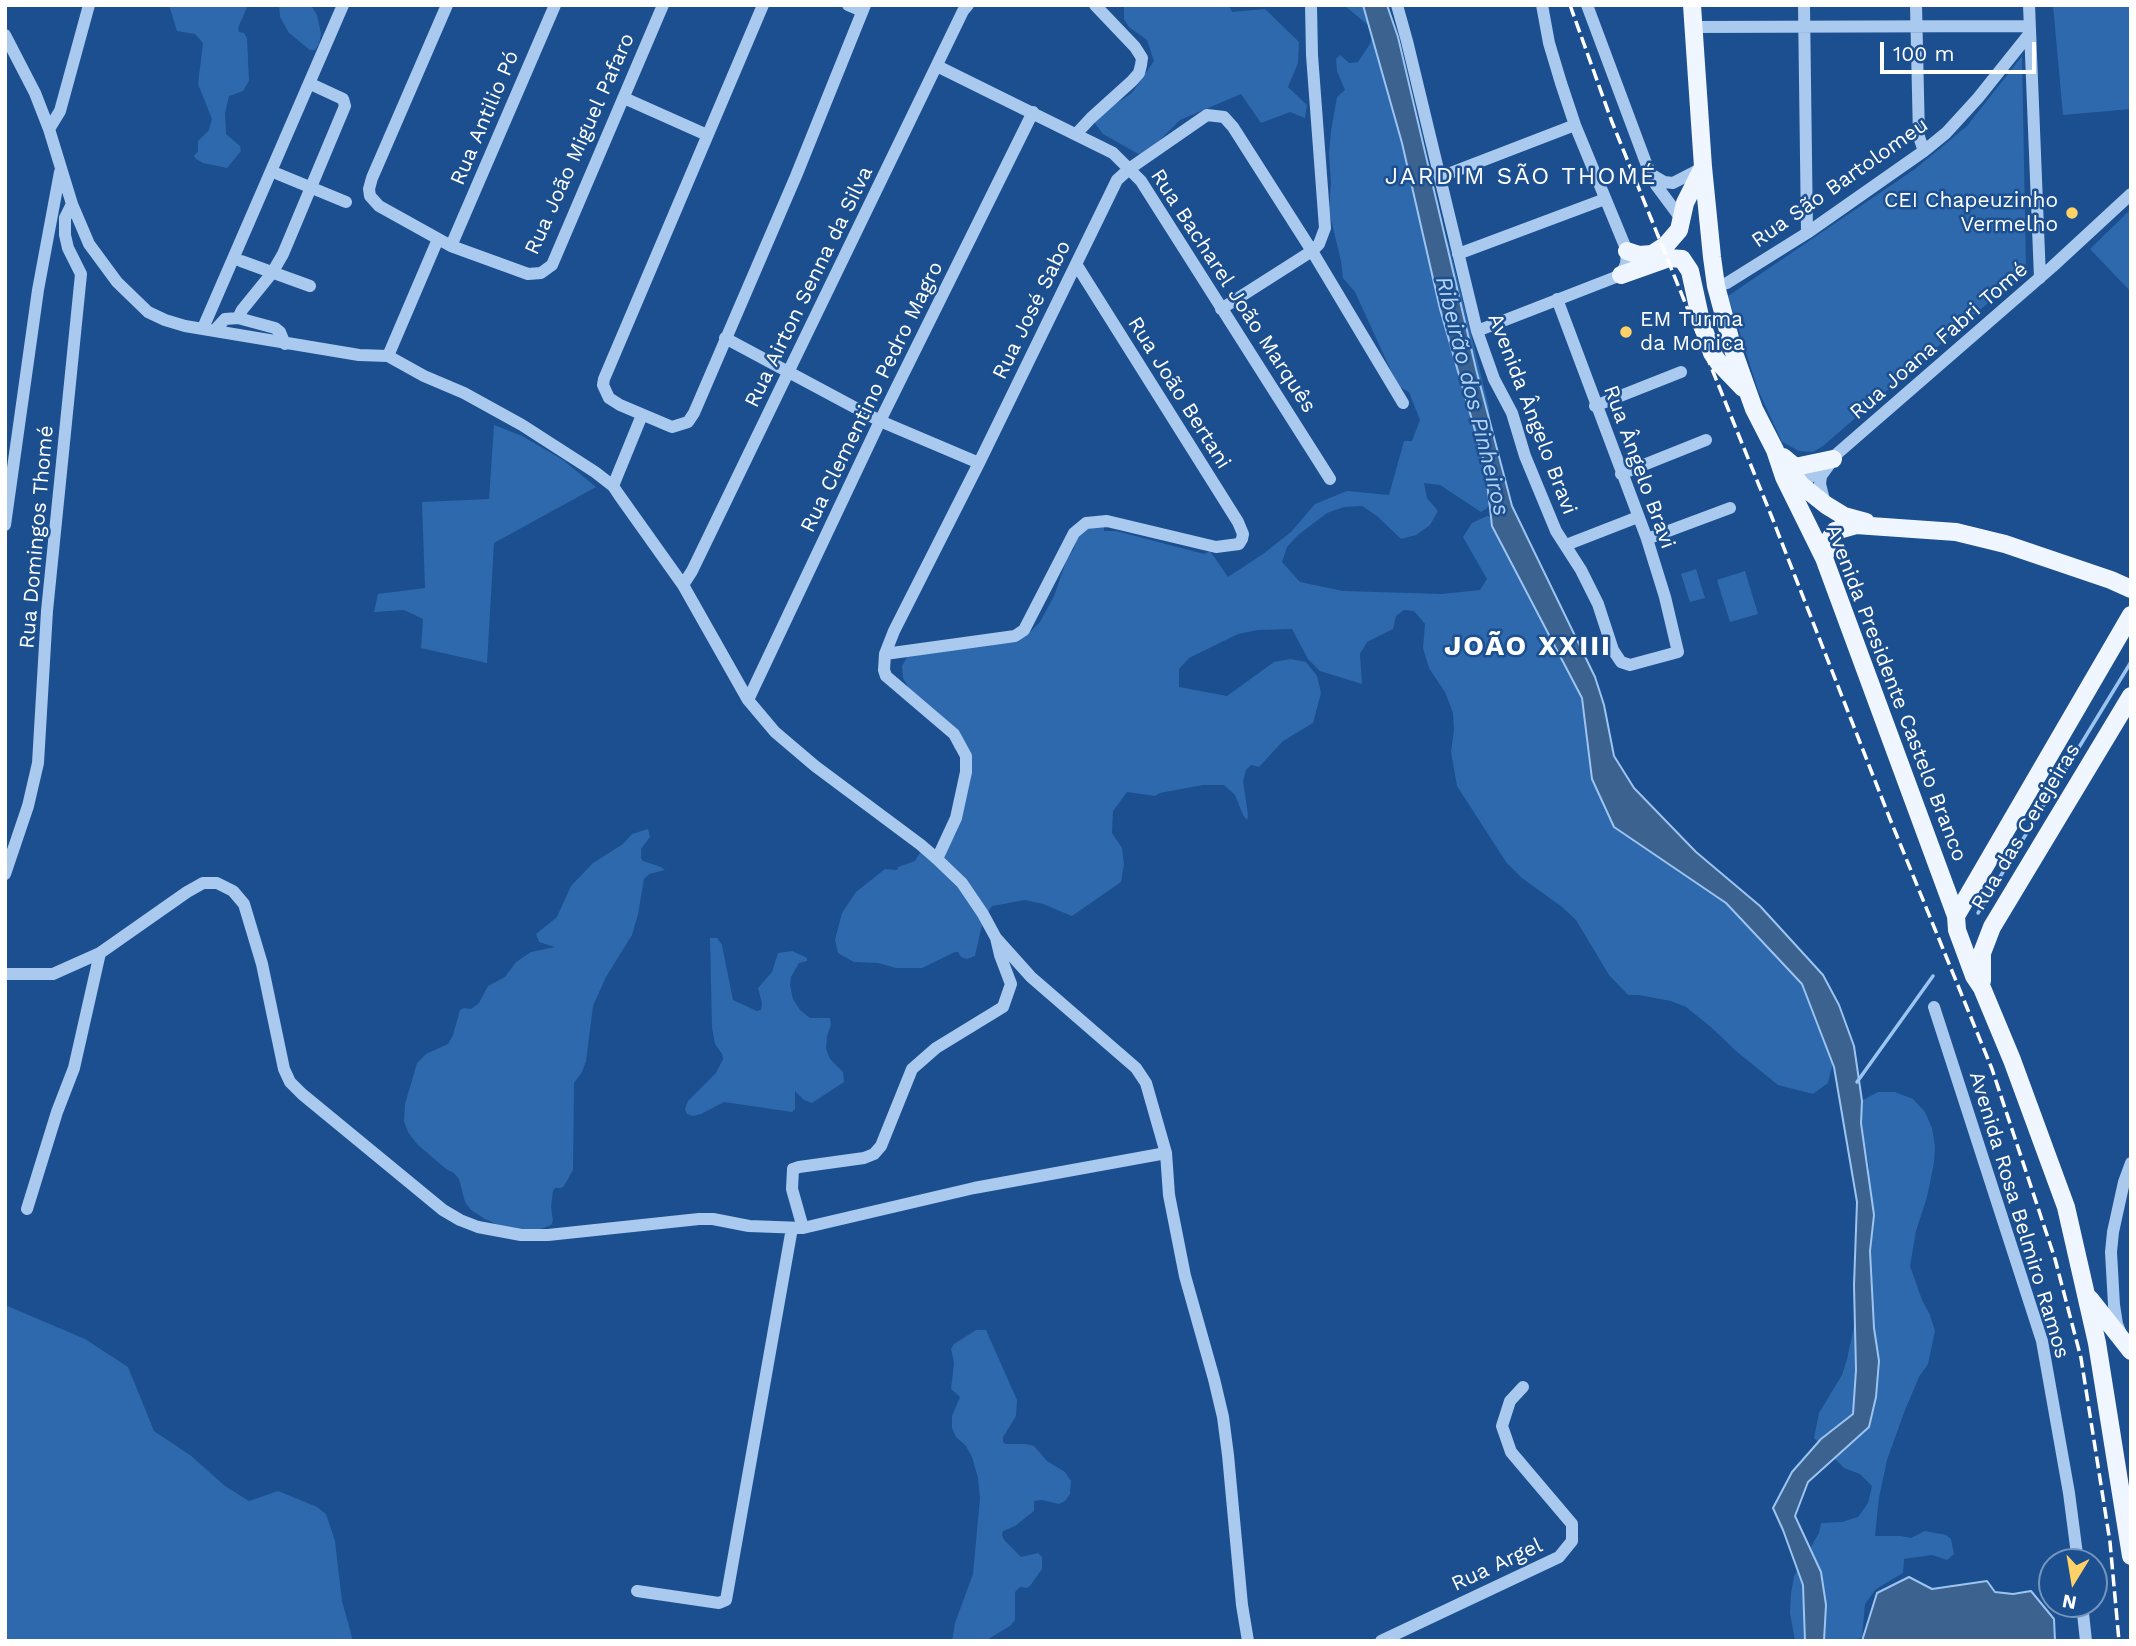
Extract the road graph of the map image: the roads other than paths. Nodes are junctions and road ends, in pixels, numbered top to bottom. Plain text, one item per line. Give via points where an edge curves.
1 (89, 5) edge
2 (343, 5) edge
3 (447, 5) edge
4 (555, 5) edge
5 (663, 5) edge
6 (763, 5) edge
7 (848, 5) edge
8 (968, 5) edge
9 (1095, 5) edge
10 (1311, 5) edge
11 (1397, 5) edge
12 (1542, 5) edge
13 (1587, 5) edge
14 (1692, 5) edge
15 (1804, 5) edge
16 (1916, 5) edge
17 (2029, 5) edge
18 (864, 8) edge
19 (1804, 25) junction
20 (1693, 27) junction
21 (1917, 27) junction
22 (2030, 29) junction
23 (5, 35) edge
24 (937, 65) junction
25 (315, 86) dead end
26 (624, 98) junction
27 (1032, 112) junction
28 (1576, 125) junction
29 (49, 129) junction
30 (1077, 133) junction
31 (707, 135) junction
32 (1924, 151) junction
33 (1703, 167) junction
34 (61, 168) junction
35 (1129, 169) junction
36 (278, 174) dead end
37 (1652, 175) junction
38 (1440, 177) junction
39 (312, 188) junction
40 (2131, 194) edge
41 (1605, 199) junction
42 (346, 202) dead end
43 (72, 204) junction
44 (1682, 220) junction
45 (1807, 233) junction
46 (438, 239) junction
47 (451, 246) junction
48 (1312, 251) junction
49 (1627, 251) junction
50 (1458, 254) junction
51 (241, 261) dead end
52 (1076, 264) junction
53 (272, 273) junction
54 (1621, 275) junction
55 (2040, 278) junction
56 (310, 286) dead end
57 (1716, 286) junction
58 (1557, 299) junction
59 (1221, 309) junction
60 (238, 318) junction
61 (209, 329) junction
62 (1476, 331) junction
63 (725, 338) junction
64 (285, 344) junction
65 (388, 356) junction
66 (1681, 372) dead end
67 (788, 373) junction
68 (1748, 393) junction
69 (1403, 403) dead end
70 (1595, 406) junction
71 (642, 415) junction
72 (880, 421) junction
73 (1706, 440) dead end
74 (1775, 450) junction
75 (1833, 459) junction
76 (979, 463) junction
77 (1621, 474) junction
78 (1330, 479) dead end
79 (1793, 481) junction
80 (613, 486) junction
81 (1826, 505) junction
82 (1730, 508) dead end
83 (1638, 517) junction
84 (5, 525) edge
85 (1878, 525) junction
86 (1647, 539) junction
87 (1566, 545) junction
88 (1824, 558) junction
89 (683, 585) junction
90 (2131, 590) edge
91 (2131, 615) edge
92 (885, 654) junction
93 (1621, 662) joint
94 (2131, 696) edge
95 (748, 700) junction
96 (937, 859) junction
97 (5, 874) edge
98 (1992, 927) junction
99 (1958, 931) junction
100 (996, 938) junction
101 (100, 953) junction
102 (5, 974) edge
103 (1982, 988) junction
104 (1934, 1007) dead end
105 (1166, 1153) junction
106 (2131, 1163) edge
107 (27, 1209) dead end
108 (798, 1228) junction
109 (2087, 1296) junction
110 (2128, 1347) edge
111 (2099, 1359) junction
112 (1522, 1387) dead end
113 (2076, 1548) edge
114 (2131, 1556) edge
115 (637, 1591) dead end
116 (2084, 1618) edge
117 (1248, 1641) edge
118 (1381, 1641) edge
119 (2086, 1641) edge

1 - 29 street via 60,111
2 - 61 street
3 - 46 street, Rua João Miguel Pafaro via 369,189 379,206
4 - 47 street, Rua Antilio Pó
5 - 26 street, Rua João Miguel Pafaro
6 - 31 street
7 - 18 street
8 - 24 street, Rua Airton Senna da Silva
9 - 30 street via 1135,47 1142,65
10 - 48 street via 1325,220 1320,244
11 - 38 street, Avenida Ângelo Bravi
12 - 28 street via 1549,43
13 - 37 street
14 - 20 main road
15 - 19 street
16 - 21 street
17 - 22 street
18 - 63 street
19 - 20 street
19 - 21 street
19 - 45 street
20 - 33 main road
21 - 22 street
21 - 32 street via 1919,137
22 - 32 street, Rua São Bartolomeu via 1978,98
22 - 55 street
23 - 29 street
24 - 27 street, Rua Bacharel João Marquês
24 - 67 street, Rua Airton Senna da Silva
25 - 39 street via 343,99 345,106
26 - 31 street
26 - 47 street, Rua João Miguel Pafaro via 547,270 528,274
27 - 30 street, Rua Bacharel João Marquês
27 - 72 street, Rua Clementino Pedro Magro
28 - 38 street
28 - 41 street
29 - 34 street
30 - 35 street, Rua Bacharel João Marquês via 1113,153
31 - 71 street via 604,379 609,398
32 - 45 street, Rua São Bartolomeu
33 - 37 street via 1673,183
33 - 44 main road
33 - 57 main road
34 - 43 street
34 - 84 street via 38,290
35 - 48 street, Rua José Sabo via 1207,115 1224,117
35 - 52 street, Rua José Sabo via 1109,194
35 - 59 street, Rua Bacharel João Marquês
36 - 39 street
37 - 44 street
38 - 50 street, Avenida Ângelo Bravi
39 - 42 street
39 - 53 street
40 - 55 street, Rua Joana Fabri Tomé
41 - 49 street
41 - 50 street
43 - 61 street via 99,259 148,312
43 - 97 street, Rua Domingos Thomé via 65,218 65,235 81,274 47,611 38,763
44 - 49 main road via 1679,230 1658,251 1644,255
45 - 57 street, Rua São Bartolomeu
46 - 47 street, Rua João Miguel Pafaro
46 - 65 street
48 - 59 street
48 - 69 street, Rua José Sabo
49 - 54 street
50 - 62 street, Avenida Ângelo Bravi
51 - 53 street
52 - 76 street, Rua José Sabo
52 - 92 street, Rua João Bertani via 1241,528 1239,544 1216,547 1107,521 1086,523 1074,533 1024,630 1015,636
53 - 56 street
53 - 60 street
54 - 58 street
54 - 68 main road via 1669,258 1682,260 1690,271 1712,353
55 - 75 street, Rua Joana Fabri Tomé
57 - 68 main road
58 - 62 street
58 - 70 street, Rua Ângelo Bravi
59 - 78 street, Rua Bacharel João Marquês
60 - 61 street via 225,319
60 - 64 street via 275,328
61 - 64 street
62 - 87 street, Avenida Ângelo Bravi via 1556,531
63 - 67 street
63 - 71 street via 688,422 672,428
64 - 65 street
65 - 80 street via 522,425
66 - 70 street
67 - 72 street
67 - 89 street, Rua Airton Senna da Silva
68 - 74 main road
70 - 77 street, Rua Ângelo Bravi
71 - 80 street
72 - 76 street
72 - 95 street, Rua Clementino Pedro Magro
73 - 77 street
74 - 75 main road via 1795,467
74 - 79 main road
75 - 79 street, Rua Joana Fabri Tomé
75 - 81 street via 1821,476
76 - 92 street, Rua José Sabo
77 - 83 street, Rua Ângelo Bravi
79 - 81 main road
79 - 88 main road, Avenida Presidente Castelo Branco
80 - 89 street
81 - 85 main road
82 - 86 street
83 - 86 street, Rua Ângelo Bravi
83 - 87 street
85 - 88 main road via 1835,531
85 - 90 main road via 1956,532 2005,544
86 - 93 street, Rua Ângelo Bravi via 1678,652 1630,665
87 - 93 street, Avenida Ângelo Bravi via 1598,604
88 - 99 main road, Avenida Presidente Castelo Branco
89 - 95 street
91 - 99 main road
92 - 96 street via 886,676 954,734 966,756 956,818
94 - 98 main road, Rua das Cerejeiras
95 - 96 street via 775,732 815,766
96 - 100 street via 962,883
98 - 99 main road via 1975,934
98 - 103 main road, Rua das Cerejeiras via 1982,953
99 - 103 main road, Avenida Presidente Castelo Branco
100 - 105 street via 1031,977 1136,1068 1146,1083
100 - 108 street via 1011,984 1003,1007 936,1048 912,1069 874,1153 793,1170
101 - 102 street via 54,974
101 - 107 street via 74,1068
101 - 108 street via 203,883 217,883 233,891 244,904 262,964 290,1082 460,1220 522,1235 699,1219
103 - 109 main road, Avenida Presidente Castelo Branco via 2066,1207
104 - 113 street, Avenida Rosa Belmiro Ramos via 2042,1341
105 - 108 street via 974,1188
105 - 117 street via 1185,1276 1223,1417
106 - 110 street via 2111,1252 2116,1315
108 - 115 street via 726,1600 719,1603
109 - 110 main road
109 - 111 main road, Avenida Presidente Castelo Branco
110 - 111 main road
111 - 114 main road, Avenida Presidente Castelo Branco
112 - 118 street, Rua Argel via 1510,1401 1502,1426 1511,1452 1572,1524 1572,1541 1559,1557
116 - 119 street

